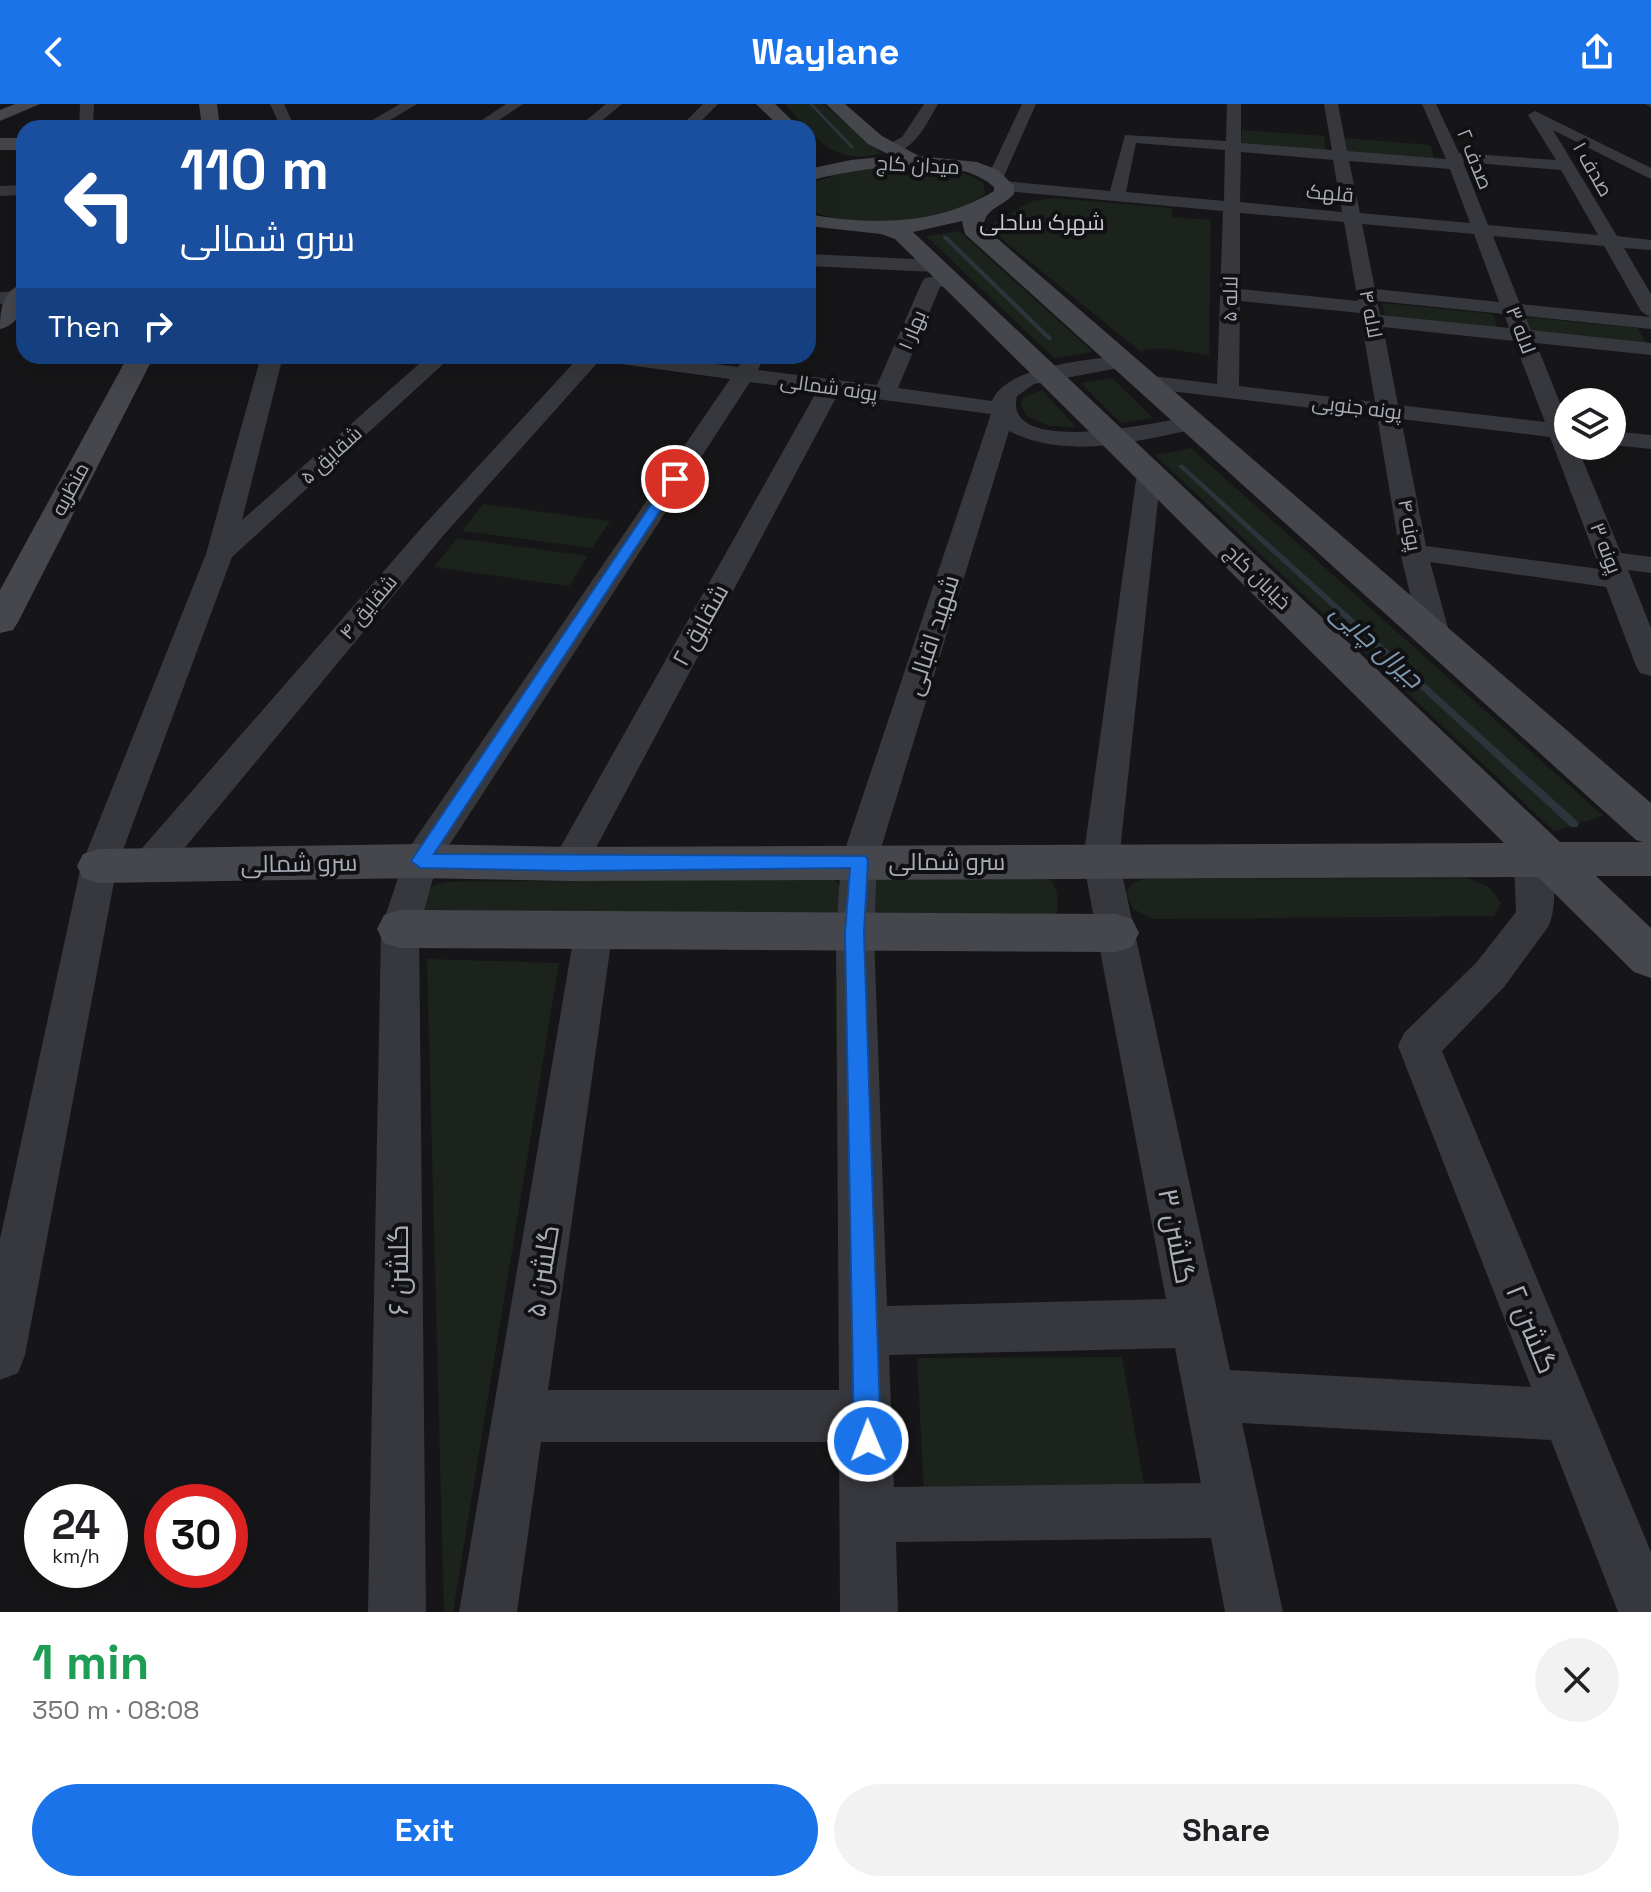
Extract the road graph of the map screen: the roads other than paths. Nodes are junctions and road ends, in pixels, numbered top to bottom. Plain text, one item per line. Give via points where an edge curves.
1 (31, 104) edge
2 (410, 104) edge
3 (516, 104) edge
4 (615, 104) edge
5 (711, 104) edge
6 (765, 104) edge
7 (835, 104) edge
8 (931, 104) edge
9 (1029, 104) edge
10 (1234, 104) edge
11 (1331, 104) edge
12 (1429, 104) edge
13 (1519, 104) edge
14 (0, 116) edge
15 (1539, 118) junction
16 (381, 120) edge
17 (490, 120) edge
18 (594, 120) edge
19 (694, 120) edge
20 (782, 120) edge
21 (1234, 147) junction
22 (890, 149) junction
23 (1447, 152) junction
24 (1342, 156) junction
25 (914, 161) junction
26 (1566, 166) junction
27 (816, 167) edge
28 (1651, 174) edge
29 (994, 190) junction
30 (1117, 196) junction
31 (1232, 207) junction
32 (1352, 218) junction
33 (816, 221) edge
34 (835, 224) junction
35 (878, 226) junction
36 (1481, 229) junction
37 (1610, 241) junction
38 (1651, 245) edge
39 (816, 256) edge
40 (816, 265) edge
41 (943, 273) junction
42 (1230, 294) junction
43 (16, 298) edge
44 (1370, 308) junction
45 (1512, 309) junction
46 (1651, 311) edge
47 (0, 322) edge
48 (1651, 323) edge
49 (1523, 336) junction
50 (1651, 349) edge
51 (1121, 361) junction
52 (137, 364) edge
53 (270, 364) edge
54 (432, 364) edge
55 (585, 364) edge
56 (721, 364) edge
57 (750, 366) edge
58 (1048, 374) junction
59 (1145, 382) junction
60 (830, 387) junction
61 (1228, 392) junction
62 (884, 394) junction
63 (1004, 409) junction
64 (1554, 409) edge
65 (1388, 411) junction
66 (1191, 423) junction
67 (1554, 431) edge
68 (1113, 438) junction
69 (1626, 439) edge
70 (1651, 442) edge
71 (1575, 460) edge
72 (1149, 473) junction
73 (1414, 552) junction
74 (220, 554) junction
75 (1651, 565) edge
76 (1626, 587) edge
77 (0, 622) edge
78 (1436, 639) junction
79 (1651, 666) edge
80 (1651, 828) edge
81 (1540, 858) junction
82 (1651, 859) edge
83 (1101, 860) junction
84 (420, 861) junction
85 (859, 861) junction
86 (150, 864) junction
87 (569, 864) junction
88 (99, 866) junction
89 (400, 929) junction
90 (594, 929) junction
91 (855, 933) junction
92 (1116, 933) junction
93 (1645, 945) edge
94 (1195, 1323) junction
95 (864, 1331) junction
96 (0, 1355) edge
97 (1208, 1395) junction
98 (1567, 1415) junction
99 (520, 1416) junction
100 (868, 1416) junction
101 (1232, 1510) junction
102 (869, 1515) junction
103 (397, 1612) edge
104 (488, 1612) edge
105 (869, 1612) edge
106 (1254, 1612) edge
107 (1647, 1612) edge

1 - 14 main road
2 - 16 street
3 - 17 street
4 - 18 street
5 - 19 street
6 - 20 main road
7 - 22 main road
8 - 22 street via 908,140
9 - 29 street
10 - 21 street, لاله ۵ via 1241,128
11 - 24 street, لاله ۴
12 - 23 street, صدف ۲
13 - 15 street
15 - 26 street, صدف ۱
15 - 28 street
21 - 24 street
21 - 30 street via 1130,138
21 - 31 street, لاله ۵
22 - 25 main road
23 - 24 street
23 - 26 street
23 - 36 street, صدف ۲
24 - 32 street, لاله ۴
25 - 27 main road, میدان کاج
25 - 29 main road, میدان کاج via 967,167
26 - 37 street, صدف ۱
29 - 30 street, قلهک
29 - 35 main road, میدان کاج via 918,224
29 - 51 main road via 973,219 973,229
30 - 31 street, قلهک
31 - 32 street, قلهک
31 - 42 street, لاله ۵
32 - 36 street, قلهک
32 - 44 street, لاله ۴
33 - 34 main road, میدان کاج
34 - 35 main road, میدان کاج
34 - 39 street
35 - 41 main road, خیابان کاج via 903,234
36 - 37 street, قلهک
36 - 45 street, لاله ۳
37 - 38 street, قلهک
37 - 46 street, صدف ۱
40 - 41 street
41 - 58 main road, خیابان کاج
41 - 62 street, بهار ۱ via 932,282
42 - 44 street
42 - 61 street, لاله ۵
43 - 47 main road
44 - 45 street
44 - 49 street
44 - 65 street, لاله ۴
45 - 48 street
45 - 49 street, لاله ۳
49 - 50 street
49 - 64 street, لاله ۳
51 - 58 street
51 - 59 main road
52 - 77 main road, منظریه
53 - 74 street
54 - 74 street, شقایق ۵
55 - 86 street, شقایق ۴ via 433,531
56 - 57 street, پونه شمالی
57 - 60 street, پونه شمالی
57 - 84 street, گلشن ۶
58 - 63 street via 1013,386 1005,395
58 - 68 main road, خیابان کاج
59 - 61 street, پونه جنوبی
59 - 66 main road
60 - 62 street, پونه شمالی
60 - 87 street, شقایق ۲
61 - 65 street, پونه جنوبی
62 - 63 street, پونه شمالی
63 - 68 street via 1023,428 1043,436 1072,441
63 - 85 street, شهید اقبالی
65 - 67 street, پونه جنوبی
65 - 73 street, پونه ۴
66 - 68 street
66 - 78 main road
68 - 72 main road, خیابان کاج
69 - 70 street
71 - 76 street, پونه ۳
72 - 81 main road, خیابان کاج
72 - 83 street, گلشن ۳
73 - 76 street
73 - 78 street, پونه ۴
74 - 88 street
75 - 76 street
76 - 79 street, پونه ۳
78 - 80 main road
81 - 82 main road, سرو شمالی
81 - 83 main road, سرو شمالی
81 - 93 main road, خیابان کاج
81 - 98 street, گلشن ۲ via 1535,916 1490,975 1419,1046
83 - 85 main road, سرو شمالی
83 - 92 street, گلشن ۳
84 - 86 main road, سرو شمالی
84 - 87 main road, سرو شمالی
84 - 89 street, گلشن ۶
85 - 87 main road, سرو شمالی
85 - 91 street, شهید اقبالی
86 - 88 main road, سرو شمالی
88 - 96 street
89 - 90 main road
89 - 103 street, گلشن ۶
90 - 91 main road
90 - 99 street, گلشن ۵
91 - 92 main road
91 - 95 street, شهید اقبالی
92 - 94 street, گلشن ۳
94 - 95 street
94 - 97 street, گلشن ۳
95 - 100 street, شهید اقبالی
97 - 98 street
97 - 101 street, گلشن ۳
98 - 107 street, گلشن ۲
99 - 100 street
99 - 104 street, گلشن ۵
100 - 102 street, شهید اقبالی
101 - 102 street
101 - 106 street, گلشن ۳
102 - 105 street, شهید اقبالی

